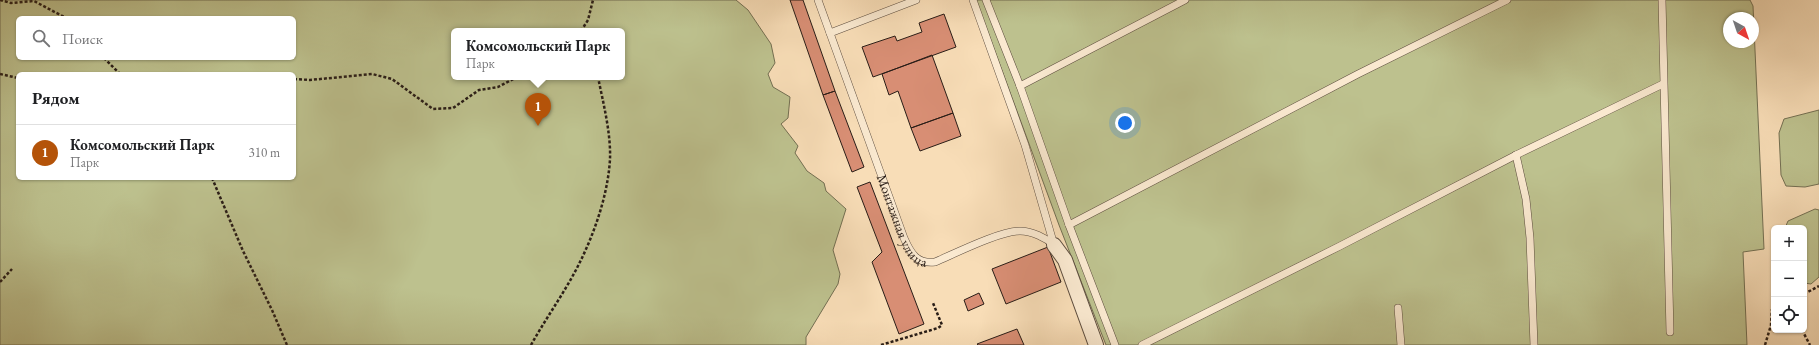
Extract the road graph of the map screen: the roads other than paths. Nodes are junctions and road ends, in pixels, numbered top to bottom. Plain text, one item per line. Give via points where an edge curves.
1 (818, 0) edge
2 (916, 0) edge
3 (972, 0) edge
4 (986, 0) edge
5 (1185, 0) edge
6 (1507, 0) edge
7 (1662, 0) edge
8 (830, 33) junction
9 (1663, 84) junction
10 (1020, 86) junction
11 (1516, 155) junction
12 (1069, 225) junction
13 (1054, 245) junction
14 (1398, 308) dead end
15 (1670, 332) dead end
16 (1096, 345) edge
17 (1115, 345) edge
18 (1142, 345) edge
19 (1401, 345) edge
20 (1534, 345) edge

1 - 8 lane, Монтажная улица
2 - 8 lane
3 - 13 lane via 1025,145
4 - 10 lane
5 - 10 lane
6 - 12 lane via 1358,74
7 - 9 lane
8 - 13 lane, Монтажная улица via 904,238 918,259 925,263 935,262 1003,234 1021,231 1033,233
9 - 11 lane
9 - 15 lane
10 - 12 lane
11 - 18 lane
11 - 20 lane via 1526,199 1530,238
12 - 17 lane
13 - 16 street, Монтажная улица via 1065,260
14 - 19 lane

